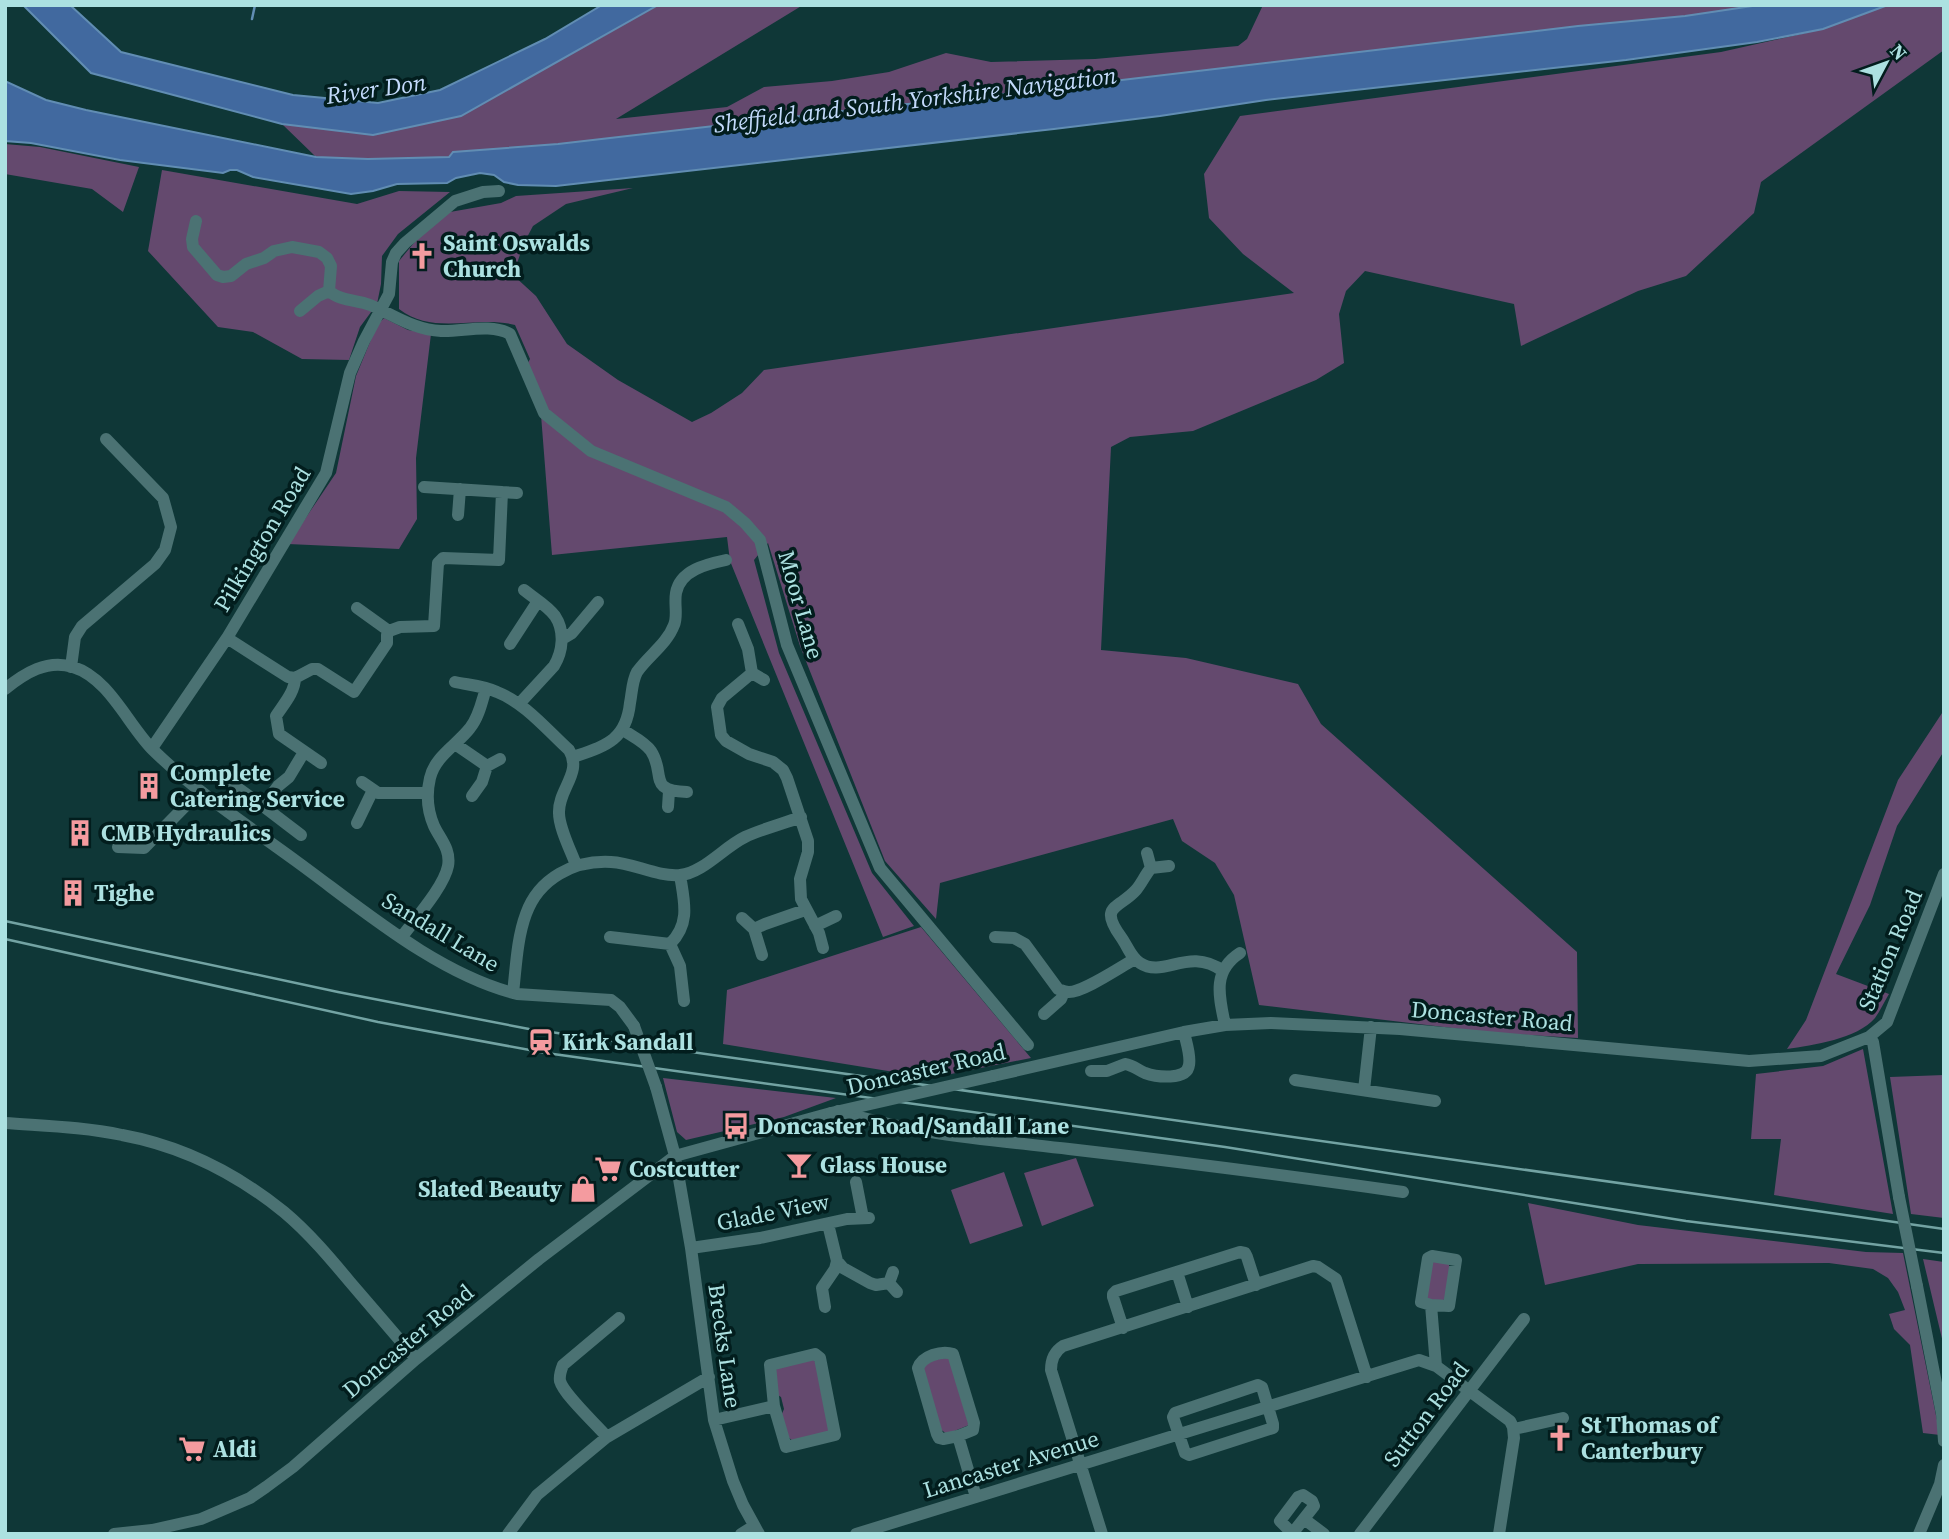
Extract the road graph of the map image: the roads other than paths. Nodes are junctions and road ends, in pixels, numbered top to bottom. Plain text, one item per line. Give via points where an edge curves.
1 (499, 191) dead end
2 (196, 221) dead end
3 (330, 291) junction
4 (380, 310) junction
5 (300, 311) dead end
6 (106, 439) dead end
7 (424, 486) dead end
8 (460, 489) junction
9 (502, 492) junction
10 (517, 493) dead end
11 (458, 515) dead end
12 (701, 551) dead end
13 (726, 560) dead end
14 (704, 565) junction
15 (524, 590) dead end
16 (538, 601) junction
17 (598, 602) dead end
18 (357, 608) dead end
19 (738, 624) dead end
20 (390, 631) junction
21 (227, 638) junction
22 (562, 639) junction
23 (510, 643) dead end
24 (71, 667) junction
25 (752, 673) junction
26 (295, 678) junction
27 (764, 680) dead end
28 (454, 682) dead end
29 (486, 688) junction
30 (5, 689) edge
31 (519, 704) junction
32 (623, 730) junction
33 (455, 744) junction
34 (152, 748) junction
35 (304, 752) junction
36 (573, 757) junction
37 (500, 759) dead end
38 (321, 763) dead end
39 (487, 766) junction
40 (225, 779) dead end
41 (200, 791) junction
42 (669, 791) junction
43 (687, 792) dead end
44 (427, 793) junction
45 (472, 796) dead end
46 (264, 806) junction
47 (668, 807) dead end
48 (801, 817) junction
49 (356, 823) dead end
50 (301, 835) dead end
51 (118, 847) dead end
52 (1147, 853) dead end
53 (576, 865) junction
54 (1169, 866) dead end
55 (1151, 868) junction
56 (1944, 874) edge
57 (680, 875) junction
58 (1939, 901) edge
59 (805, 910) junction
60 (836, 916) dead end
61 (742, 918) dead end
62 (815, 926) junction
63 (754, 929) junction
64 (1034, 931) dead end
65 (610, 937) dead end
66 (995, 937) dead end
67 (401, 938) junction
68 (1023, 942) junction
69 (670, 944) junction
70 (823, 948) dead end
71 (1240, 953) dead end
72 (762, 954) dead end
73 (1135, 959) junction
74 (1223, 971) junction
75 (1063, 992) junction
76 (513, 993) junction
77 (684, 1001) dead end
78 (1044, 1014) dead end
79 (1225, 1025) junction
80 (1371, 1027) junction
81 (1184, 1032) junction
82 (1870, 1037) junction
83 (1028, 1045) dead end
84 (1091, 1071) dead end
85 (1295, 1080) dead end
86 (1364, 1090) junction
87 (1435, 1101) dead end
88 (834, 1112) junction
89 (5, 1123) edge
90 (675, 1156) junction
91 (856, 1182) dead end
92 (1403, 1192) dead end
93 (828, 1224) junction
94 (691, 1248) junction
95 (837, 1261) junction
96 (1177, 1272) junction
97 (893, 1283) dead end
98 (1256, 1285) junction
99 (1432, 1305) dead end
100 (825, 1307) dead end
101 (1188, 1307) junction
102 (619, 1318) dead end
103 (1524, 1319) dead end
104 (1123, 1328) junction
105 (416, 1359) junction
106 (1436, 1366) junction
107 (709, 1377) junction
108 (1367, 1377) junction
109 (1470, 1391) junction
110 (774, 1406) junction
111 (1268, 1407) junction
112 (1943, 1414) edge
113 (1563, 1419) dead end
114 (714, 1420) junction
115 (1179, 1434) junction
116 (1514, 1434) junction
117 (958, 1436) junction
118 (607, 1437) junction
119 (1944, 1441) edge
120 (1081, 1465) junction
121 (1944, 1465) edge
122 (1942, 1485) edge
123 (976, 1497) junction
124 (1304, 1519) dead end
125 (756, 1530) edge
126 (114, 1534) edge
127 (508, 1534) edge
128 (741, 1534) edge
129 (856, 1534) edge
130 (1102, 1534) edge
131 (1324, 1534) edge
132 (1360, 1534) edge
133 (1499, 1534) edge
134 (1919, 1534) edge

1 - 4 street, Pilkington Road via 455,201 405,243 392,262 389,294
2 - 3 street via 193,247 217,275 231,276 274,250 292,247 327,258
3 - 4 street, Moor Lane
3 - 5 street
4 - 21 street, Pilkington Road via 350,373 326,473
4 - 83 street, Moor Lane via 428,330 497,328 510,334 544,413 552,421 591,451 726,507 760,540 787,645 880,868
6 - 24 street via 163,498 170,537 155,564 82,626 75,637
7 - 8 street
8 - 9 street
8 - 11 street
9 - 10 street
9 - 20 street via 499,560 443,558 438,563 434,626
12 - 14 street
13 - 14 street
14 - 32 street via 678,585 675,623 636,674
15 - 16 street
16 - 22 street via 555,615
16 - 23 street
17 - 22 street
18 - 20 street
19 - 25 street
20 - 26 street via 387,643 354,692 317,669
21 - 26 street
21 - 34 street, Pilkington Road
22 - 31 street via 554,666
24 - 30 street via 30,671
24 - 34 street, Sandall Lane via 102,686
25 - 27 street
25 - 48 street via 722,698 718,707 721,736 783,770
26 - 35 street via 276,720 281,737
28 - 29 street
29 - 31 street
29 - 33 street via 471,728
31 - 36 street
32 - 36 street via 607,745
32 - 42 street via 652,752 660,780
33 - 39 street
33 - 44 street via 430,775
34 - 41 street, Sandall Lane
35 - 38 street
35 - 46 street
36 - 53 street via 574,767 558,810
37 - 39 street
39 - 45 street
40 - 46 street
41 - 51 street via 144,848
41 - 67 street, Sandall Lane
42 - 43 street
42 - 47 street
44 - 49 street via 378,793 367,786
44 - 67 street via 430,815 449,863 440,884
46 - 50 street
48 - 57 street via 746,837 705,865
48 - 59 street via 808,841 800,879
52 - 55 street
53 - 57 street via 614,862
53 - 76 street via 543,884 526,911
54 - 55 street
55 - 73 street via 1136,890 1114,906 1111,918
56 - 58 street, Station Road
57 - 69 street via 685,918
58 - 82 street, Station Road via 1887,1021
59 - 62 street
59 - 63 street
60 - 62 street
61 - 63 street
62 - 70 street
63 - 72 street
64 - 68 street
65 - 69 street
66 - 68 street
67 - 76 street, Sandall Lane via 466,976
68 - 75 street
69 - 77 street via 680,966
71 - 74 street
73 - 74 street via 1158,968 1199,960
73 - 75 street via 1082,989
74 - 79 street via 1220,990
75 - 78 street
76 - 90 street, Sandall Lane, bridge via 611,1000 620,1007 634,1027
79 - 80 street, Doncaster Road
79 - 81 street, Doncaster Road
80 - 82 street, Doncaster Road via 1749,1061 1821,1056
80 - 86 street
81 - 84 street via 1190,1063 1183,1074 1153,1074 1125,1064
81 - 88 street, Doncaster Road, bridge
82 - 112 street, bridge
85 - 86 street
86 - 87 street
88 - 90 street, Doncaster Road
88 - 92 street via 956,1135
89 - 105 street via 124,1135 188,1154 222,1170 286,1213 321,1247
90 - 94 street, Brecks Lane
90 - 105 street, Doncaster Road
91 - 93 street, Glade View via 866,1218
93 - 94 street, Glade View
93 - 95 street
94 - 107 street, Brecks Lane
95 - 97 street via 870,1283
95 - 100 street via 822,1288
96 - 98 street via 1240,1252 1247,1257
96 - 101 street
96 - 104 street via 1113,1294
98 - 101 street
98 - 108 street via 1313,1266 1332,1275
99 - 106 street
101 - 104 street
102 - 118 street via 563,1365 560,1373 566,1391
103 - 109 street, Sutton Road
104 - 120 street via 1063,1346 1051,1364
105 - 126 street, Doncaster Road via 293,1467 250,1498 178,1526
106 - 108 street, Lancaster Avenue via 1419,1360
106 - 109 street
107 - 114 street, Brecks Lane
107 - 118 street
108 - 111 street, Lancaster Avenue
109 - 116 street via 1510,1422
109 - 132 street, Sutton Road
110 - 110 street via 770,1365 818,1355 835,1435 786,1447
110 - 114 street
111 - 115 street, Lancaster Avenue
111 - 115 street via 1273,1428 1189,1455
111 - 115 street via 1258,1385 1178,1411 1173,1417
112 - 119 street
113 - 116 street
114 - 125 street, Brecks Lane via 733,1481
115 - 120 street, Lancaster Avenue
116 - 133 street
117 - 117 street via 939,1438 918,1368 924,1359 946,1352 953,1354 974,1423 973,1430
117 - 123 street
118 - 127 street via 537,1495
120 - 123 street, Lancaster Avenue
120 - 130 street
121 - 122 street
122 - 134 street
123 - 129 street, Lancaster Avenue
124 - 131 street
125 - 128 street

